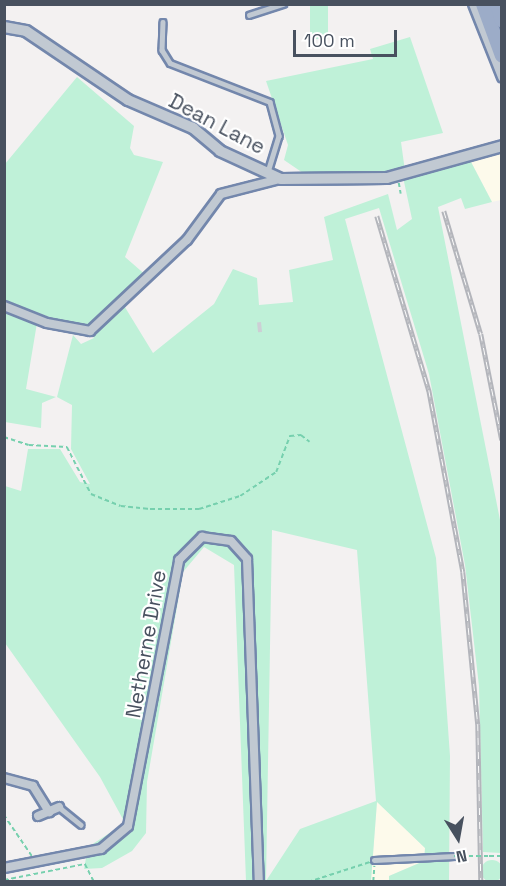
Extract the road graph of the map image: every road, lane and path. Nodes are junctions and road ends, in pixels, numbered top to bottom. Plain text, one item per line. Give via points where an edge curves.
1 (283, 4) edge
2 (473, 4) edge
3 (483, 4) edge
4 (497, 4) edge
5 (249, 15) dead end
6 (501, 20) edge
7 (164, 22) dead end
8 (4, 27) edge
9 (501, 56) edge
10 (501, 77) edge
11 (501, 146) edge
12 (268, 172) junction
13 (398, 176) junction
14 (281, 179) junction
15 (402, 194) dead end
16 (4, 306) edge
17 (4, 437) edge
18 (310, 442) dead end
19 (4, 778) edge
20 (59, 807) joint
21 (49, 812) junction
22 (4, 815) edge
23 (82, 815) dead end
24 (38, 816) dead end
25 (75, 820) junction
26 (81, 825) dead end
27 (454, 856) joint
28 (501, 856) edge
29 (374, 860) junction
30 (35, 862) junction
31 (4, 868) edge
32 (4, 880) edge
33 (94, 882) edge
34 (259, 882) edge
35 (308, 882) edge
36 (374, 882) edge

1 - 5 lane
2 - 10 street
3 - 9 highway
4 - 6 highway
7 - 12 lane via 162,50 171,63 270,102 279,136
8 - 12 street, Dean Lane via 26,31 128,100 192,128 220,152
11 - 13 street, Dean Lane
12 - 14 street, Dean Lane
13 - 14 street, Dean Lane
13 - 15 path
14 - 16 street via 221,194 187,240 90,331 46,323
17 - 18 path via 29,446 68,447 91,494 121,506 150,509 199,509 240,496 276,472 290,436 301,435
19 - 21 street via 33,786
20 - 21 street
20 - 25 lane
21 - 24 street
22 - 30 path
23 - 25 lane
25 - 26 lane
27 - 28 path, bridge
27 - 29 lane
29 - 35 path
29 - 36 path
30 - 31 street, Netherne Drive
30 - 34 street, Netherne Drive via 101,849 128,826 179,560 202,537 231,541 247,559
32 - 33 path via 85,864

